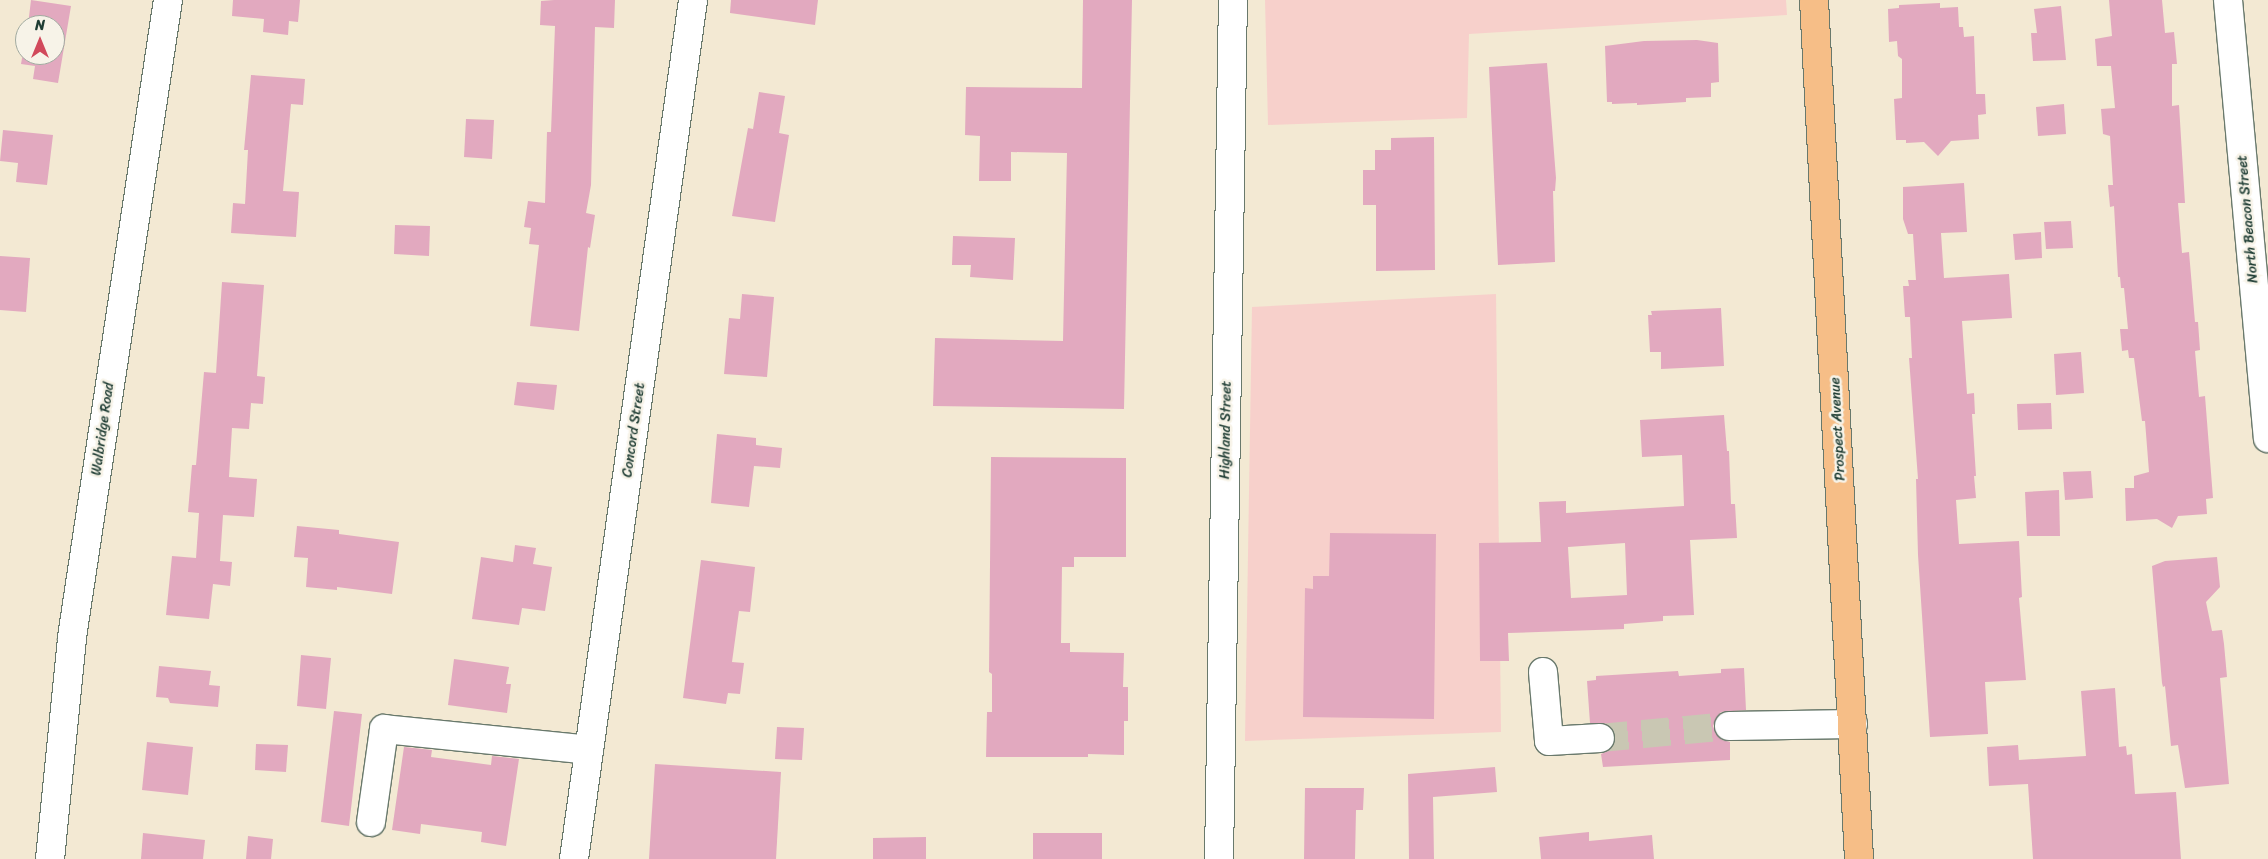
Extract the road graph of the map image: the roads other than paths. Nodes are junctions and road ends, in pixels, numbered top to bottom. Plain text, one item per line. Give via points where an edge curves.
1 (168, 0) edge
2 (693, 0) edge
3 (1233, 0) edge
4 (1814, 0) edge
5 (2228, 0) edge
6 (2268, 438) edge
7 (1543, 672) dead end
8 (1853, 724) junction
9 (1729, 726) tunnel mouth
10 (1600, 738) tunnel mouth
11 (589, 750) junction
12 (371, 822) dead end
13 (50, 859) edge
14 (574, 859) edge
15 (1220, 859) edge
16 (1859, 859) edge

1 - 13 street, Walbridge Road via 72,637
2 - 11 street, Concord Street
3 - 15 street, Highland Street
4 - 8 main road, Prospect Avenue
5 - 6 street, North Beacon Street
7 - 10 street via 1549,741
8 - 9 street
8 - 16 main road, Prospect Avenue
11 - 12 street via 384,729
11 - 14 street, Concord Street

